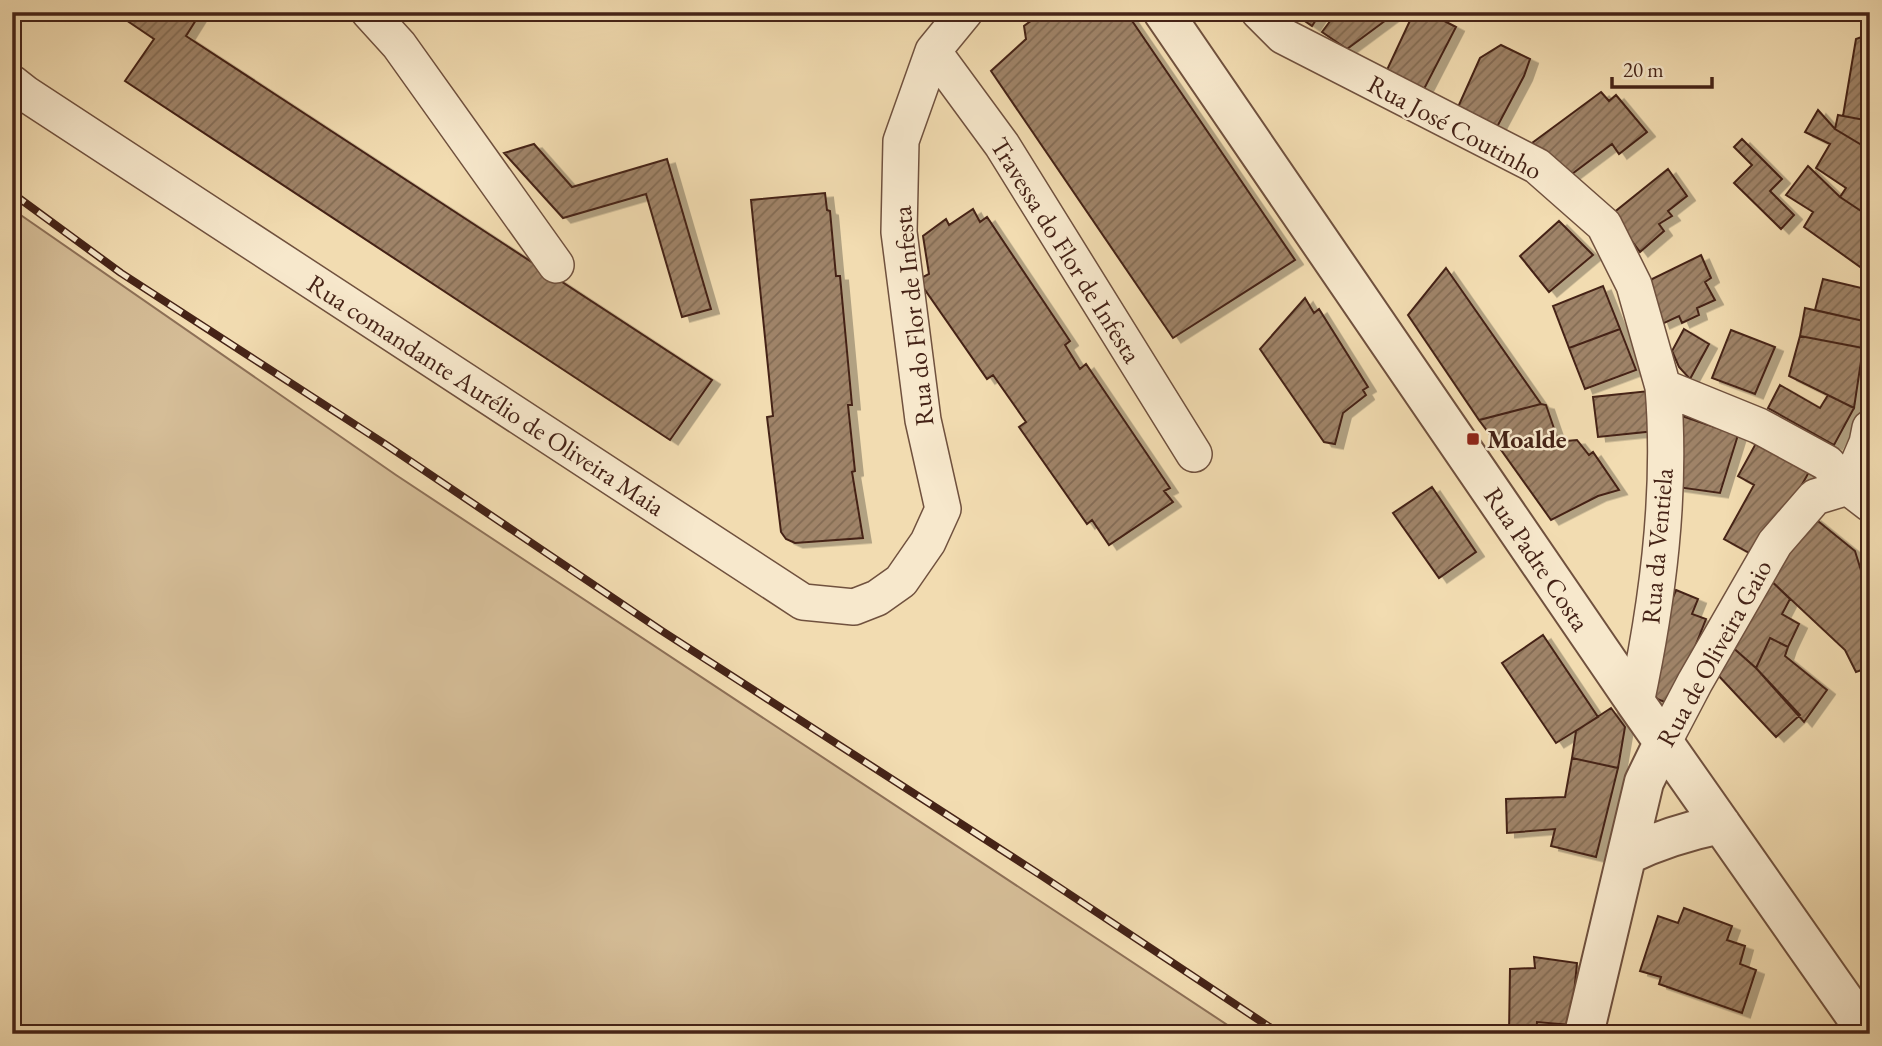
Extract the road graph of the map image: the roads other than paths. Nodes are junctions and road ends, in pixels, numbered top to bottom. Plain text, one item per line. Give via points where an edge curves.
1 (369, 12) edge
2 (965, 12) edge
3 (1163, 12) edge
4 (1259, 12) edge
5 (933, 51) junction
6 (12, 83) edge
7 (556, 265) dead end
8 (1663, 387) junction
9 (1870, 428) edge
10 (1194, 454) dead end
11 (1859, 495) edge
12 (943, 509) joint
13 (1636, 703) junction
14 (1663, 743) junction
15 (1721, 824) junction
16 (1627, 855) junction
17 (1584, 1034) edge
18 (1868, 1034) edge

1 - 7 street via 399,45
2 - 5 street, Rua do Flor de Infesta
3 - 13 street, Rua Padre Costa
4 - 8 street, Rua José Coutinho via 1283,36 1537,166 1604,225 1634,285
5 - 10 street, Travessa do Flor de Infesta via 1002,145
5 - 12 street, Rua do Flor de Infesta via 901,141 898,232 923,420
6 - 12 street, Rua comandante Aurélio de Oliveira Maia via 803,602 854,607 877,598 901,581 928,542
8 - 11 street via 1759,426 1827,463
8 - 13 street, Rua da Ventiela via 1662,545
9 - 11 street
11 - 14 street, Rua de Oliveira Gaio via 1815,497 1775,544
13 - 14 street, Rua Padre Costa
14 - 15 street, Rua Padre Costa
14 - 16 street, Rua de Oliveira Gaio via 1644,782
15 - 16 street via 1679,832
15 - 18 street, Rua Padre Costa
16 - 17 street, Rua de Oliveira Gaio

